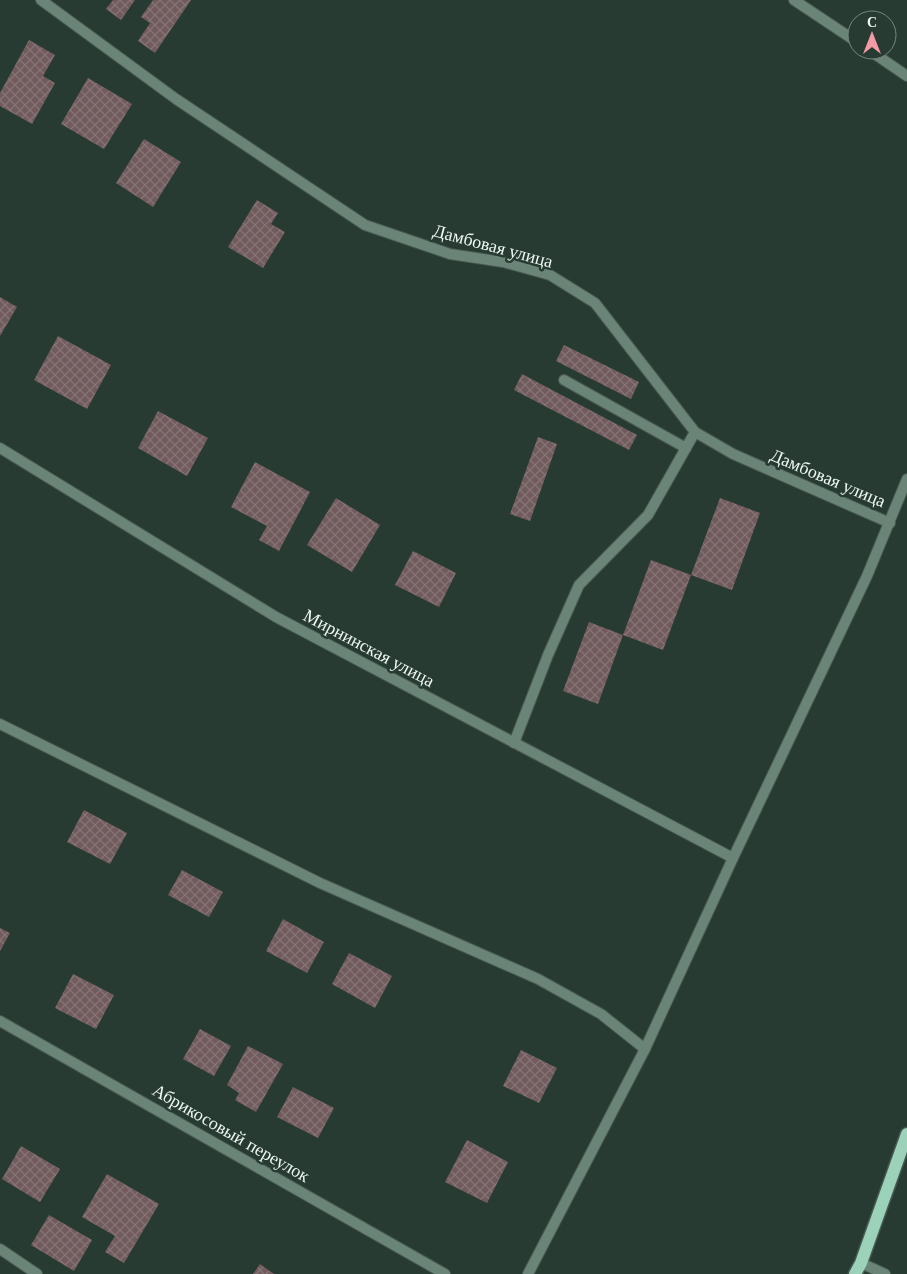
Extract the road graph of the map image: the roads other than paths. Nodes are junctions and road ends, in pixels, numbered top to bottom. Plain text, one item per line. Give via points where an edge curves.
1 (41, 0) edge
2 (794, 0) edge
3 (847, 35) edge
4 (884, 60) edge
5 (907, 76) edge
6 (564, 380) dead end
7 (695, 432) junction
8 (0, 448) edge
9 (686, 448) junction
10 (907, 479) edge
11 (890, 523) junction
12 (0, 724) edge
13 (514, 743) junction
14 (733, 858) junction
15 (0, 1021) edge
16 (646, 1049) junction
17 (907, 1134) edge
18 (0, 1249) edge
19 (858, 1269) edge
20 (37, 1274) edge
21 (445, 1274) edge
22 (528, 1274) edge
23 (884, 1274) edge

1 - 7 street, Дамбовая улица via 176,99 365,225 450,254 503,262 550,275 596,303
2 - 3 street
4 - 5 street
6 - 9 street
7 - 9 street
7 - 11 street, Дамбовая улица via 733,454
8 - 13 street, Мирнинская улица via 276,617
9 - 13 street via 648,515 579,585
10 - 11 street
11 - 14 street
12 - 16 street via 320,883 538,979 601,1014
13 - 14 street, Мирнинская улица
14 - 16 street
15 - 21 street, Абрикосовый переулок
16 - 22 street
17 - 19 main road
18 - 20 street
19 - 23 street

